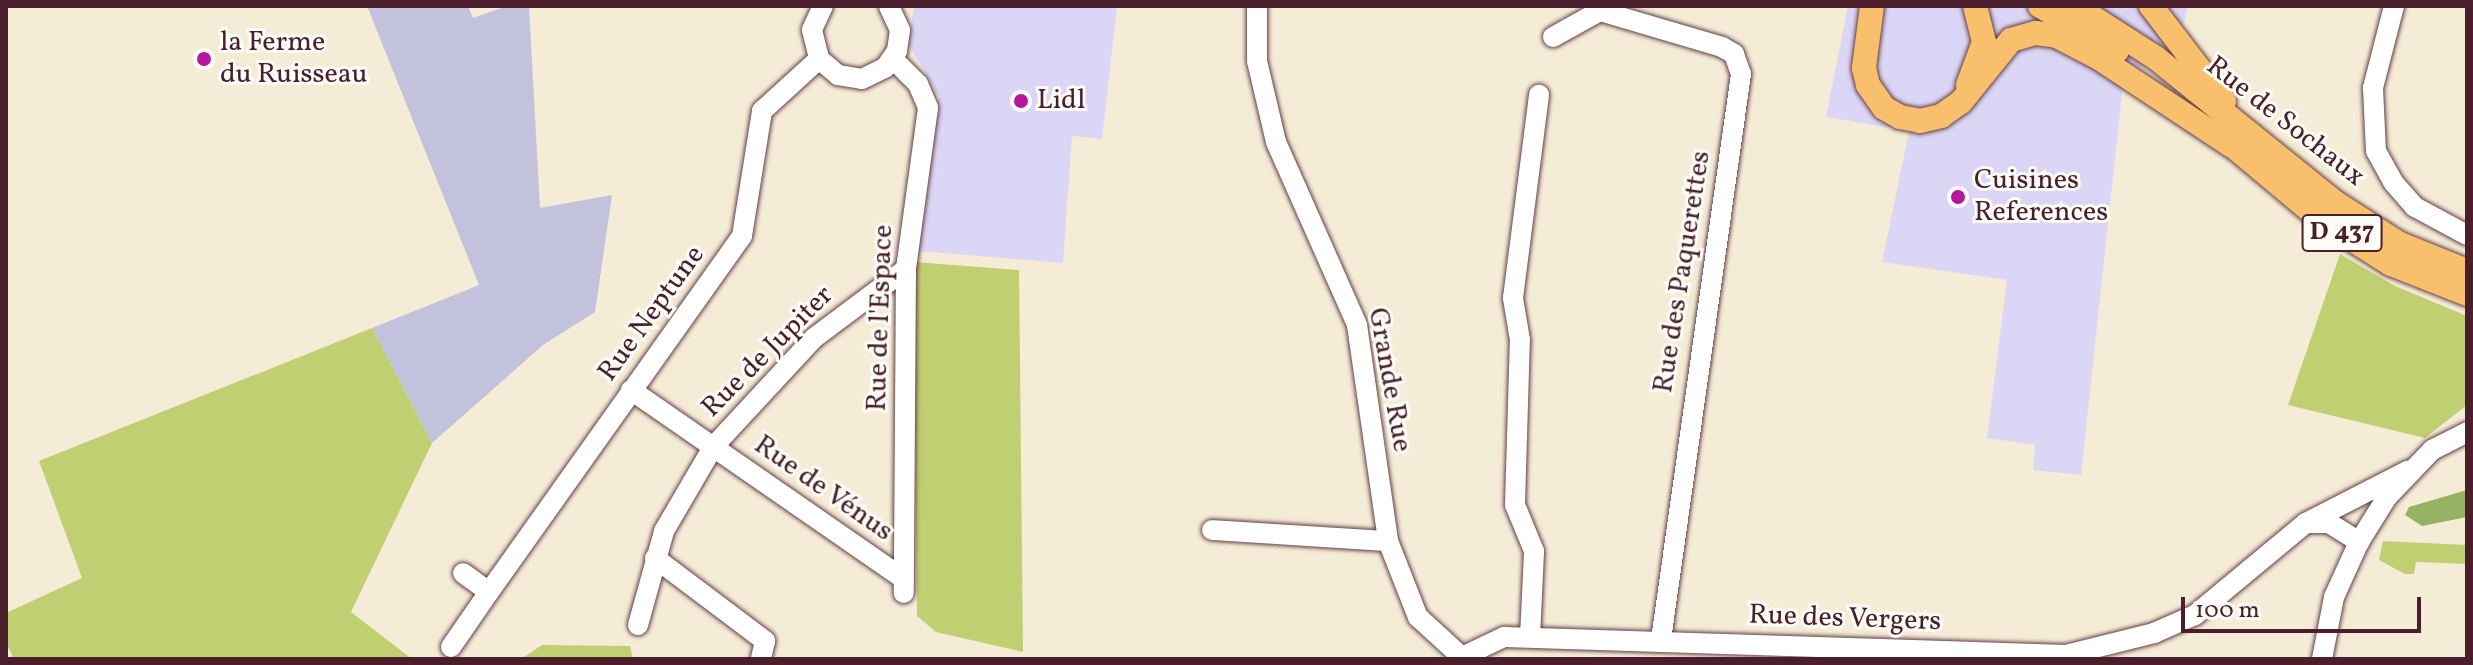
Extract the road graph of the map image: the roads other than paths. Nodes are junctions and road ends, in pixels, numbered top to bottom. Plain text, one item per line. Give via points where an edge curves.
1 (823, 6) edge
2 (1257, 6) edge
3 (1872, 6) edge
4 (1975, 6) edge
5 (2040, 6) edge
6 (2075, 6) edge
7 (2151, 6) edge
8 (2394, 6) edge
9 (892, 7) edge
10 (1601, 9) edge
11 (1553, 37) dead end
12 (819, 59) junction
13 (893, 59) junction
14 (1539, 95) dead end
15 (1961, 102) junction
16 (2243, 141) junction
17 (2467, 235) edge
18 (906, 269) junction
19 (2467, 271) edge
20 (2467, 294) edge
21 (631, 390) junction
22 (2467, 432) edge
23 (713, 447) junction
24 (2407, 471) junction
25 (2332, 508) junction
26 (2306, 523) junction
27 (1212, 530) dead end
28 (2364, 533) junction
29 (1388, 541) junction
30 (655, 558) junction
31 (463, 573) dead end
32 (904, 586) joint
33 (489, 592) junction
34 (638, 625) dead end
35 (1530, 637) junction
36 (1661, 640) junction
37 (451, 647) dead end
38 (1621, 650) edge
39 (1752, 651) edge
40 (1909, 654) edge
41 (1463, 658) edge
42 (761, 659) edge
43 (2322, 659) edge

1 - 12 street via 812,30
2 - 29 street, Grande Rue via 1257,61 1276,142 1357,325
3 - 15 main road via 1864,68 1884,108 1920,121 1941,116
4 - 15 main road via 1984,42
5 - 16 main road, Rue de Sochaux / D 437 via 2125,56
6 - 16 main road, Rue de Sochaux / D 437 via 2156,58
7 - 16 main road
8 - 17 street via 2373,88 2376,151 2415,207
9 - 13 street via 900,30
10 - 11 street
10 - 36 street, Rue des Paquerettes via 1722,47 1734,54 1741,74
12 - 13 street via 838,75 862,79
12 - 21 street, Rue Neptune via 762,111 742,236
13 - 18 street, Rue de l'Espace via 918,84 928,108
14 - 35 street via 1513,298 1520,340 1515,505 1534,551
15 - 16 main road via 2011,40 2022,34 2057,36
16 - 19 main road, Rue de Sochaux / D 437 via 2398,243
16 - 20 main road, Rue de Sochaux / D 437 via 2323,221 2391,264
18 - 23 street, Rue de Jupiter via 814,338
18 - 32 street, Rue de l'Espace
21 - 23 street, Rue de Vénus
21 - 33 street, Rue Neptune
22 - 24 street
23 - 30 street, Rue de Jupiter via 664,531
23 - 32 street, Rue de Vénus
24 - 25 street, Rue des Vergers
24 - 28 street
25 - 26 street, Rue des Vergers
25 - 28 street via 2356,513
26 - 28 street
26 - 40 street, Rue des Vergers via 2195,615 2154,633 2066,655
27 - 29 street
28 - 43 street via 2334,597
29 - 41 street, Grande Rue via 1418,617
30 - 34 street, Rue de Jupiter
30 - 42 street via 765,641
31 - 33 street
33 - 37 street, Rue Neptune
35 - 38 street, Rue des Vergers
35 - 41 street, Rue des Vergers via 1486,642
36 - 38 street, Rue des Vergers
36 - 39 street, Rue des Vergers
39 - 40 street, Rue des Vergers

